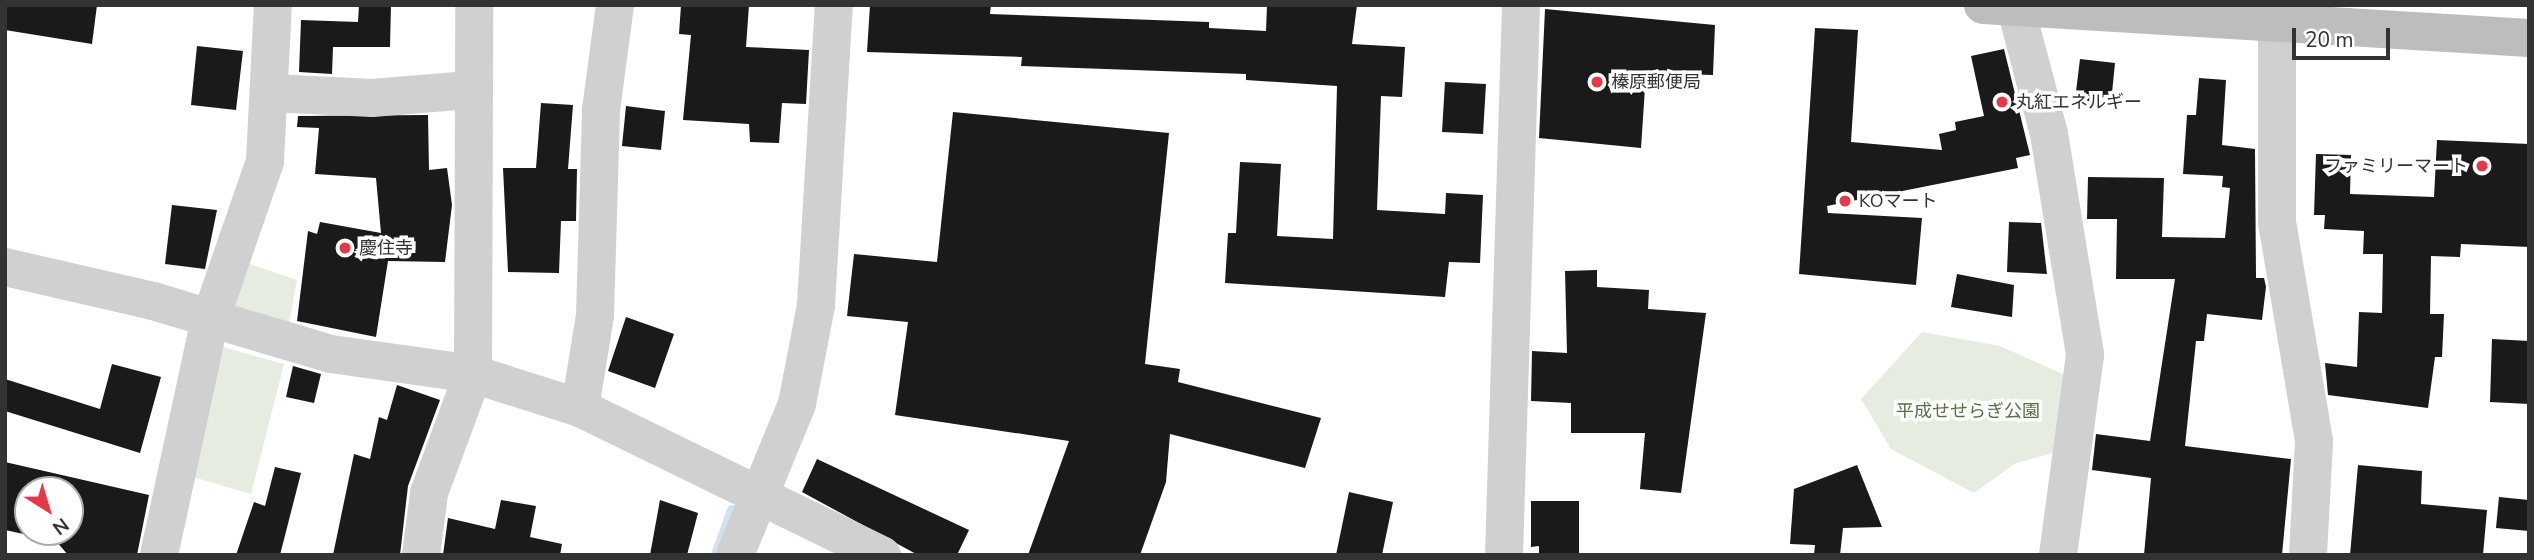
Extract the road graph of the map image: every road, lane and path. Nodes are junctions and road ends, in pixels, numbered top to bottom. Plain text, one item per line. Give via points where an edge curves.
1 (272, 5) edge
2 (474, 5) edge
3 (615, 5) edge
4 (834, 5) edge
5 (1521, 5) edge
6 (2005, 6) edge
7 (2276, 15) edge
8 (2529, 38) edge
9 (470, 90) junction
10 (271, 93) junction
11 (5, 267) edge
12 (209, 323) junction
13 (473, 374) junction
14 (580, 408) junction
15 (760, 498) junction
16 (159, 555) edge
17 (421, 555) edge
18 (735, 555) edge
19 (882, 555) edge
20 (1504, 555) edge
21 (2058, 555) edge
22 (2308, 555) edge

1 - 10 street
2 - 9 street
3 - 14 street via 601,110 595,316
4 - 15 street via 816,305 797,404
5 - 20 street
6 - 7 main road
6 - 21 street via 2049,134 2085,355
7 - 8 main road
7 - 22 street via 2277,222 2314,441
9 - 10 street via 372,97
9 - 13 street
10 - 12 street via 265,161
11 - 12 street via 153,301
12 - 13 street via 331,355
12 - 16 street
13 - 14 street
13 - 17 street via 429,493
14 - 15 street
15 - 18 street
15 - 19 street

